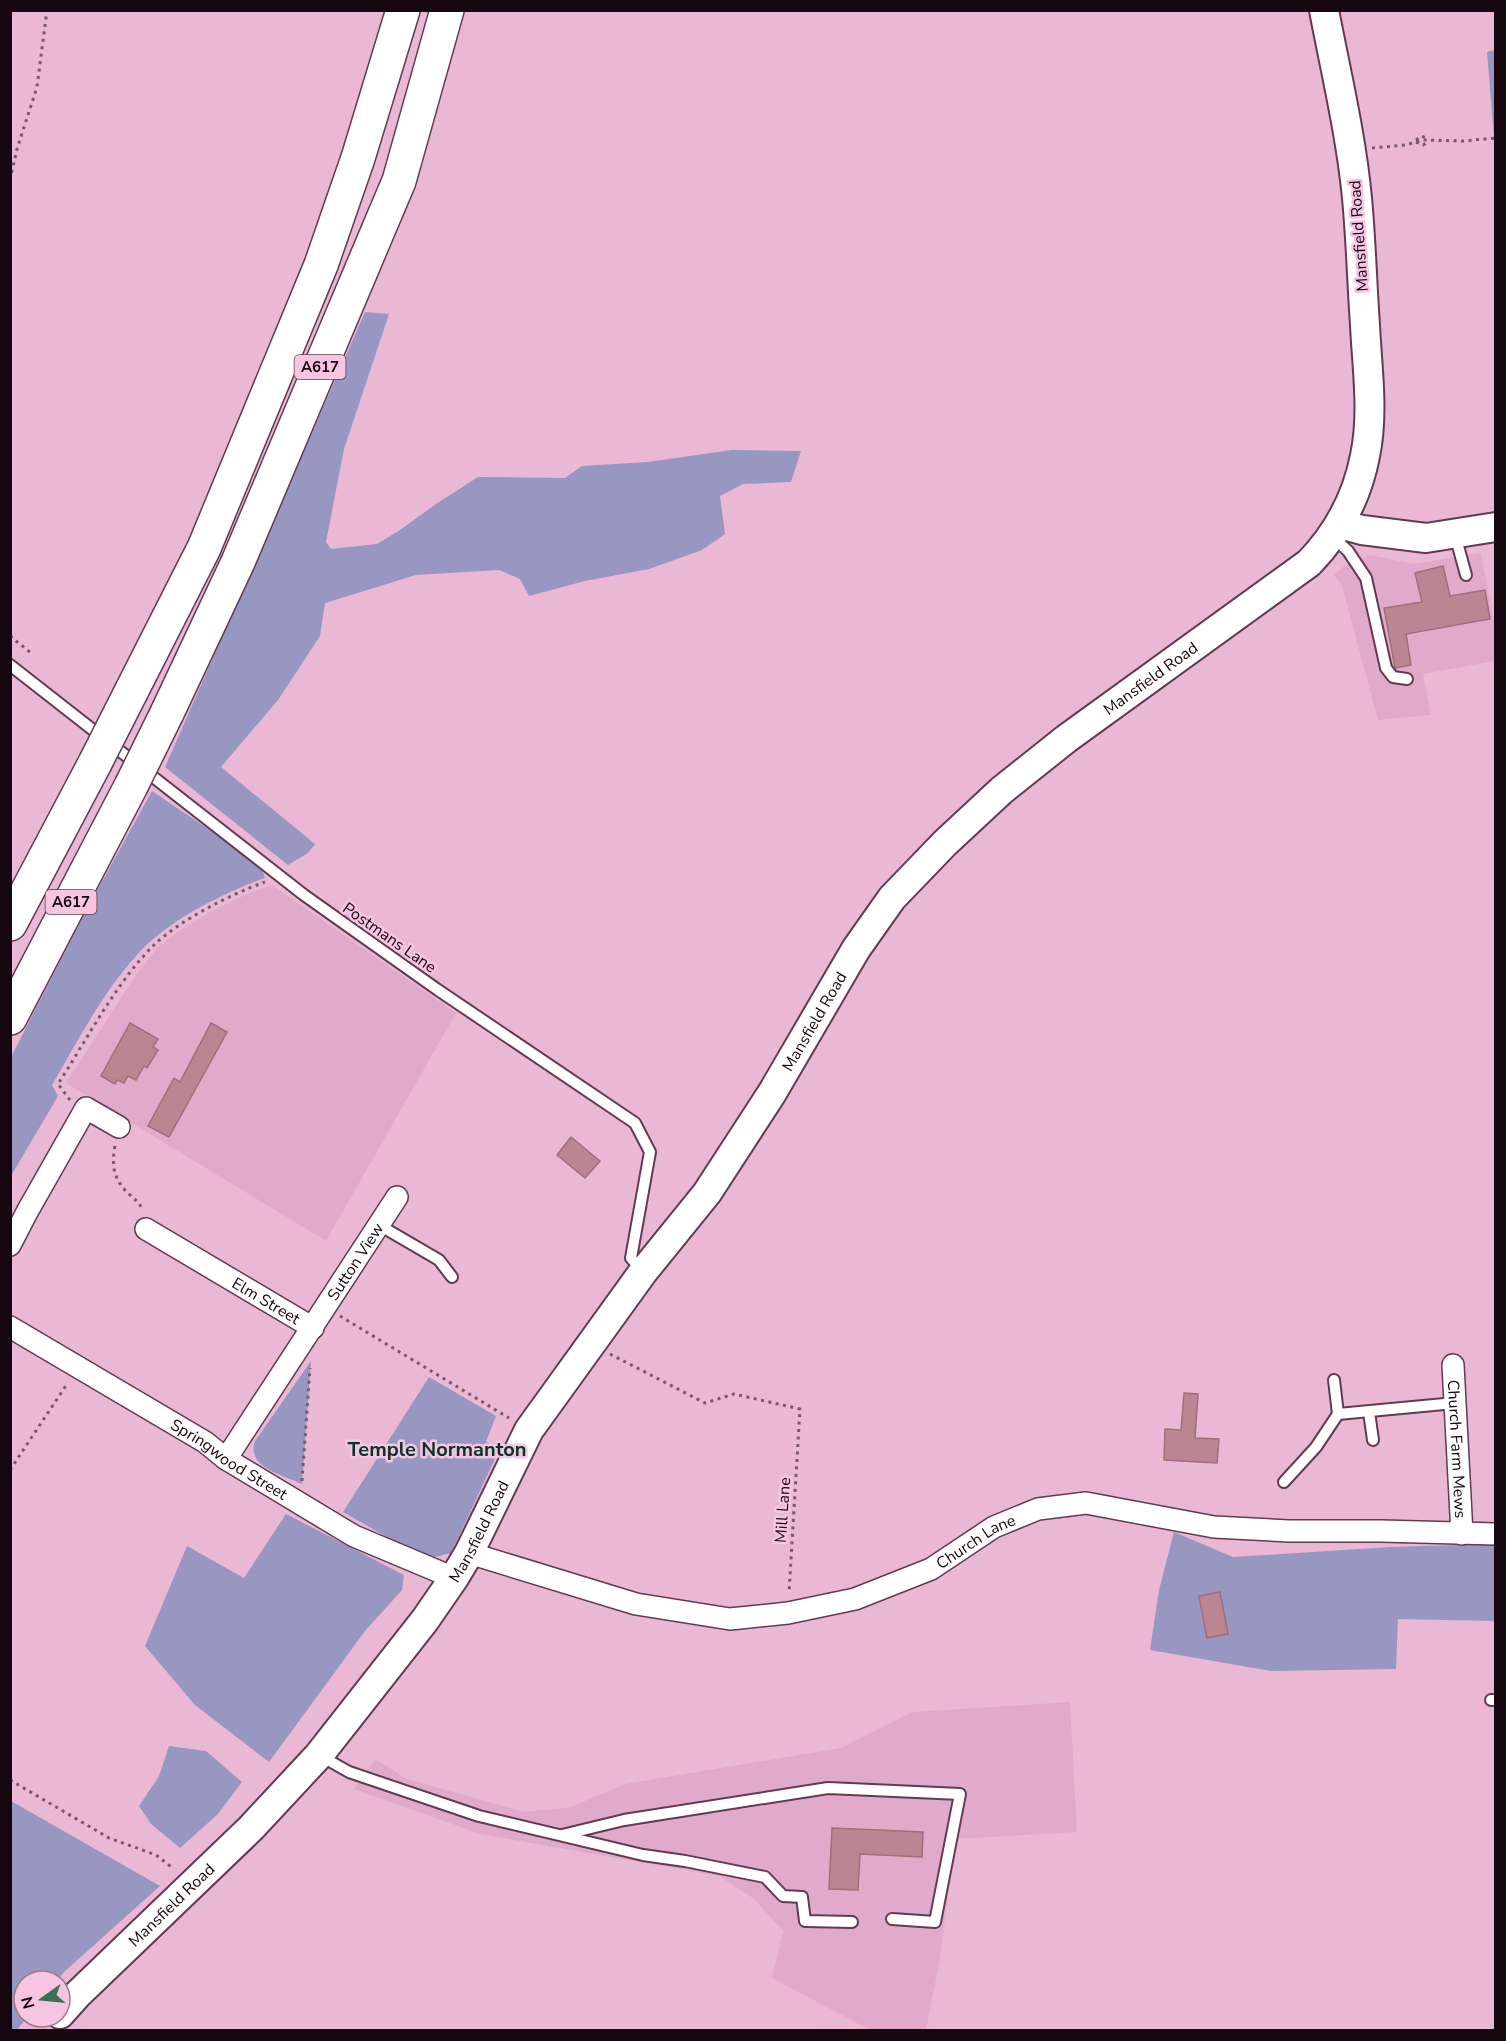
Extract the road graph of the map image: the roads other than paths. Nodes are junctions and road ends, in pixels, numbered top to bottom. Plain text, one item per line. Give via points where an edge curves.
1 (403, 10) edge
2 (447, 10) edge
3 (1324, 10) edge
4 (1496, 526) edge
5 (1336, 530) junction
6 (1455, 534) junction
7 (1466, 575) dead end
8 (10, 665) edge
9 (1407, 679) dead end
10 (10, 924) edge
11 (10, 1018) edge
12 (119, 1127) road end
13 (398, 1197) dead end
14 (379, 1225) junction
15 (146, 1229) road end
16 (10, 1245) edge
17 (643, 1272) junction
18 (452, 1277) dead end
19 (10, 1327) edge
20 (313, 1328) junction
21 (1453, 1365) dead end
22 (1334, 1380) dead end
23 (1455, 1403) junction
24 (1369, 1412) junction
25 (1338, 1414) junction
26 (1373, 1440) dead end
27 (226, 1459) junction
28 (1284, 1482) dead end
29 (1462, 1534) junction
30 (1496, 1534) edge
31 (469, 1553) junction
32 (454, 1578) junction
33 (319, 1755) junction
34 (559, 1835) junction
35 (892, 1919) dead end
36 (852, 1922) dead end
37 (72, 2001) edge

1 - 10 highway, A617, bridge via 321,266 204,548
2 - 11 highway, A617, bridge via 399,181 238,562 131,786
3 - 5 main road, Mansfield Road via 1357,197 1371,418 1357,489
4 - 6 main road
5 - 6 main road via 1426,538
5 - 9 lane via 1366,578 1386,668 1393,677
5 - 17 main road, Mansfield Road via 1309,563 1002,790 892,898 856,949 772,1093 713,1183
6 - 7 lane
8 - 17 lane, Postmans Lane via 281,876 438,990 635,1123 650,1152 631,1258
12 - 16 street via 86,1108
13 - 14 street, Sutton View
14 - 18 lane via 439,1260
14 - 20 street, Sutton View
15 - 20 street, Elm Street
17 - 31 main road, Mansfield Road via 529,1430
19 - 27 street, Springwood Street via 205,1442
20 - 27 street, Elm Street
21 - 23 street, Church Farm Mews
22 - 25 lane
23 - 24 lane
23 - 29 street, Church Farm Mews
24 - 25 lane
24 - 26 lane
25 - 28 lane
27 - 32 street, Springwood Street via 354,1536
29 - 30 street, Church Lane
29 - 31 street, Church Lane via 1214,1527 1086,1503 1038,1509 994,1527 931,1569 855,1599 788,1613 730,1619 636,1604
31 - 32 main road, Mansfield Road
32 - 33 main road, Mansfield Road
33 - 34 lane via 349,1772 398,1790 478,1816
33 - 37 main road, Mansfield Road via 195,1884
34 - 35 lane via 624,1820 828,1788 960,1794 935,1922
34 - 36 lane via 643,1856 765,1876 783,1896 802,1897 805,1921

